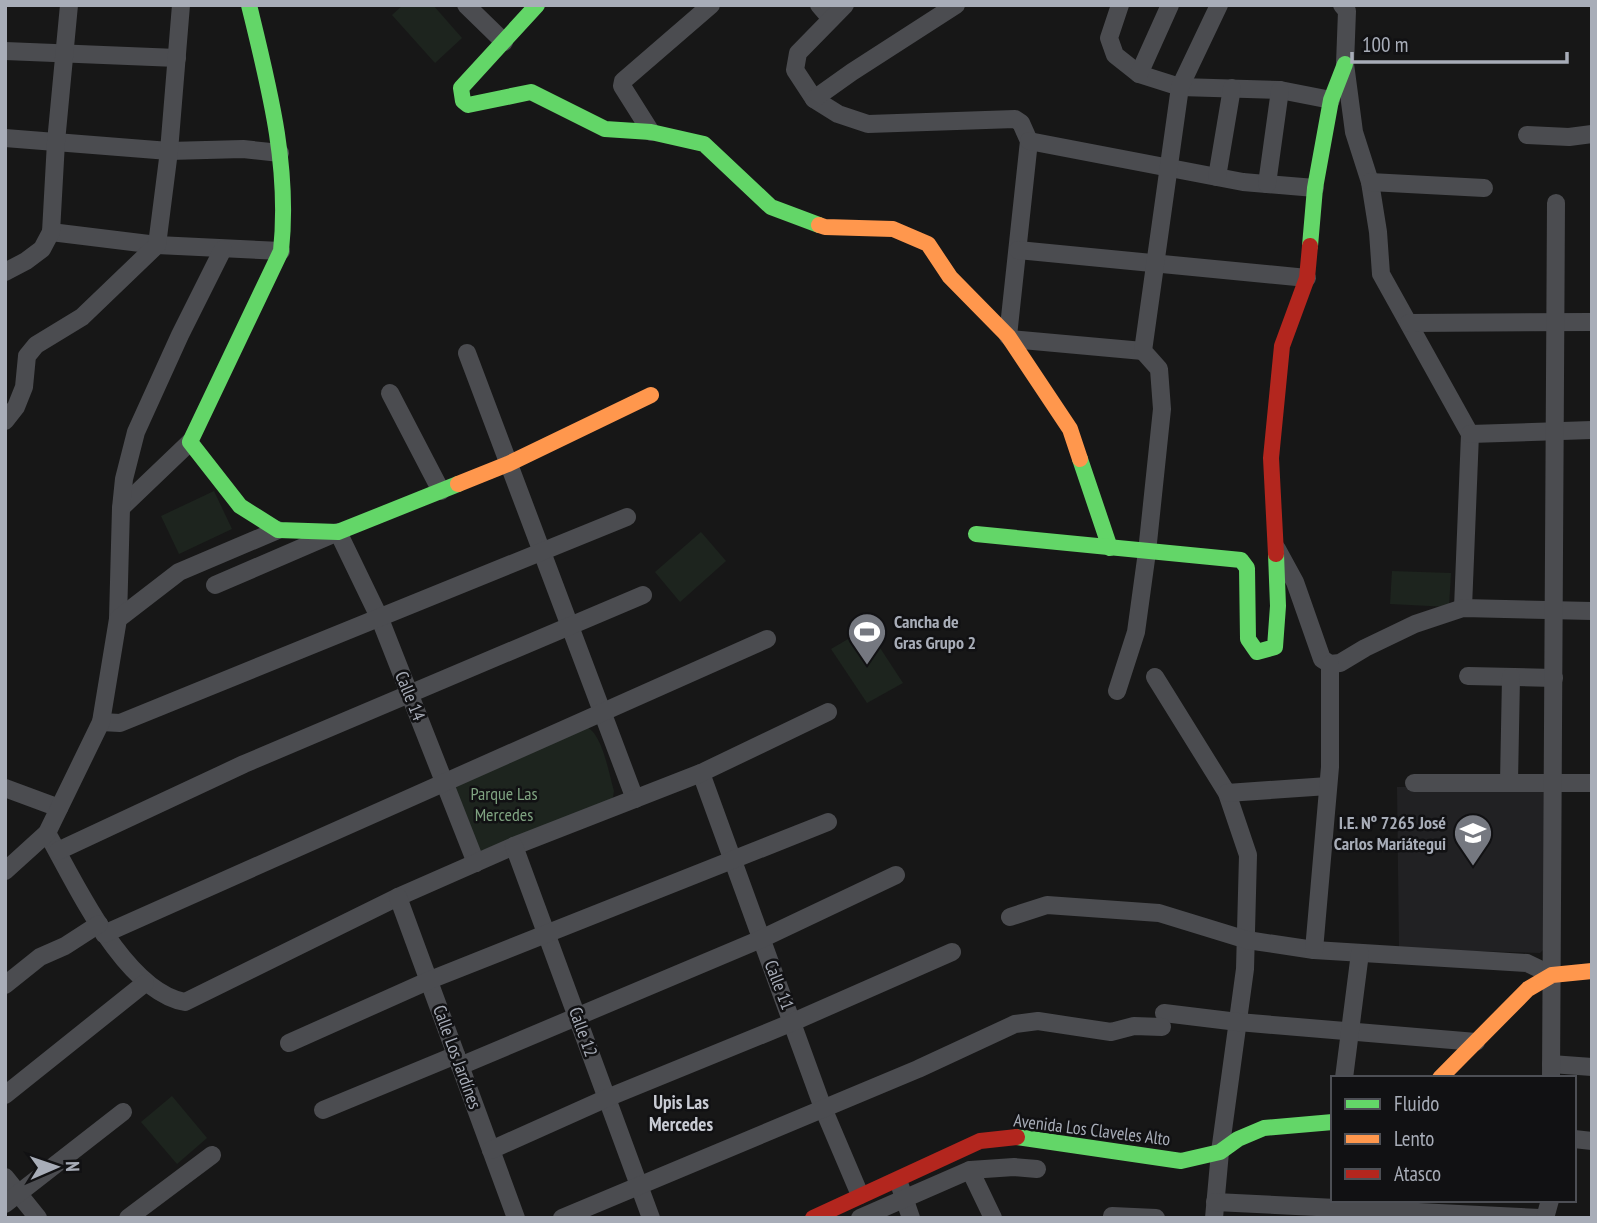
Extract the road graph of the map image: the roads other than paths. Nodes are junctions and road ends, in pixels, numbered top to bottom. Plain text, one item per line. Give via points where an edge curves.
1 (69, 5) edge
2 (181, 5) edge
3 (249, 5) edge
4 (466, 5) edge
5 (537, 5) edge
6 (711, 5) edge
7 (845, 5) edge
8 (956, 5) edge
9 (1120, 5) edge
10 (1170, 5) edge
11 (1219, 5) edge
12 (1346, 7) edge
13 (825, 12) edge
14 (503, 42) junction
15 (5, 51) edge
16 (64, 54) junction
17 (177, 58) junction
18 (1345, 64) junction
19 (1139, 74) junction
20 (1180, 87) junction
21 (1232, 88) junction
22 (1280, 90) junction
23 (814, 99) junction
24 (1331, 100) junction
25 (651, 132) junction
26 (1592, 134) edge
27 (1527, 135) dead end
28 (5, 138) edge
29 (1029, 141) junction
30 (56, 142) junction
31 (169, 151) junction
32 (280, 153) junction
33 (1168, 167) junction
34 (1217, 177) junction
35 (1370, 182) junction
36 (1266, 184) junction
37 (1314, 188) junction
38 (1484, 188) dead end
39 (1556, 204) dead end
40 (51, 232) junction
41 (157, 245) junction
42 (223, 249) junction
43 (1018, 250) junction
44 (281, 251) junction
45 (1155, 265) junction
46 (5, 272) edge
47 (1307, 278) junction
48 (1555, 322) junction
49 (1592, 322) edge
50 (1409, 323) junction
51 (1010, 338) junction
52 (1143, 351) junction
53 (467, 353) dead end
54 (390, 393) dead end
55 (652, 395) dead end
56 (5, 421) edge
57 (1592, 430) edge
58 (1555, 431) junction
59 (1470, 434) junction
60 (190, 442) junction
61 (508, 464) junction
62 (441, 491) junction
63 (121, 508) junction
64 (627, 517) dead end
65 (278, 530) junction
66 (338, 532) junction
67 (976, 534) dead end
68 (1273, 542) junction
69 (1110, 548) junction
70 (541, 551) junction
71 (1147, 552) junction
72 (215, 584) dead end
73 (643, 594) dead end
74 (1463, 608) junction
75 (1555, 611) junction
76 (1592, 611) edge
77 (118, 619) junction
78 (380, 619) junction
79 (569, 626) junction
80 (767, 639) dead end
81 (1330, 664) junction
82 (1468, 676) dead end
83 (1155, 677) dead end
84 (1511, 677) junction
85 (1554, 678) junction
86 (1117, 691) dead end
87 (410, 694) junction
88 (828, 712) dead end
89 (602, 713) junction
90 (101, 722) junction
91 (701, 773) junction
92 (1509, 782) junction
93 (1552, 782) junction
94 (445, 783) junction
95 (1414, 783) dead end
96 (1592, 783) edge
97 (1328, 786) junction
98 (5, 788) edge
99 (1227, 793) junction
100 (635, 799) junction
101 (59, 807) junction
102 (828, 822) dead end
103 (47, 833) junction
104 (514, 846) junction
105 (58, 851) junction
106 (732, 860) junction
107 (476, 863) junction
108 (6, 870) edge
109 (896, 875) dead end
110 (398, 897) junction
111 (1010, 917) dead end
112 (102, 929) junction
113 (547, 934) junction
114 (761, 939) junction
115 (1247, 940) junction
116 (1314, 950) junction
117 (952, 952) dead end
118 (1360, 953) junction
119 (1592, 971) edge
120 (1552, 975) junction
121 (430, 980) junction
122 (145, 983) junction
123 (5, 985) edge
124 (577, 1017) junction
125 (1238, 1021) junction
126 (793, 1022) junction
127 (1350, 1031) junction
128 (1476, 1042) junction
129 (289, 1043) dead end
130 (458, 1061) junction
131 (1592, 1067) edge
132 (1551, 1071) edge
133 (1343, 1076) edge
134 (1442, 1076) edge
135 (5, 1095) edge
136 (607, 1098) junction
137 (824, 1108) junction
138 (323, 1110) dead end
139 (122, 1112) dead end
140 (1331, 1122) edge
141 (491, 1150) junction
142 (1220, 1152) junction
143 (212, 1155) dead end
144 (1037, 1169) dead end
145 (970, 1170) junction
146 (915, 1171) junction
147 (5, 1177) edge
148 (898, 1180) junction
149 (639, 1186) junction
150 (923, 1189) junction
151 (860, 1195) junction
152 (904, 1197) junction
153 (12, 1199) edge
154 (1214, 1210) edge
155 (1424, 1211) edge
156 (1112, 1216) edge
157 (38, 1218) edge
158 (128, 1218) edge
159 (516, 1218) edge
160 (562, 1218) edge
161 (651, 1218) edge
162 (813, 1218) edge
163 (860, 1218) edge
164 (911, 1218) edge
165 (993, 1218) edge
166 (1156, 1218) edge
167 (1543, 1218) edge

1 - 16 street
2 - 17 street
3 - 32 street
4 - 14 street
5 - 14 street
6 - 25 street via 623,81
7 - 13 street
8 - 23 street
9 - 19 street via 1109,38 1115,55
10 - 19 street
11 - 20 street
12 - 18 street
13 - 23 street via 798,53 795,71
14 - 25 street via 461,88 468,105 531,92 605,129
15 - 16 street
16 - 17 street
16 - 30 street
17 - 31 street
18 - 24 street
18 - 35 street via 1354,132
19 - 20 street
20 - 21 street
20 - 33 street
21 - 22 street
21 - 34 street
22 - 24 street
22 - 36 street
23 - 29 street via 838,114 868,124 1016,119
24 - 37 street
25 - 51 street via 704,145 771,207 825,227 894,229 928,244 950,277
26 - 27 street
28 - 30 street
29 - 33 street
29 - 43 street
30 - 31 street
30 - 40 street
31 - 32 street
31 - 41 street
32 - 44 street via 286,224
33 - 34 street
33 - 45 street
34 - 36 street
35 - 38 street
35 - 50 street via 1381,274
36 - 37 street
37 - 47 street
39 - 48 street
40 - 41 street
40 - 46 street via 42,249
41 - 42 street
41 - 56 street via 82,317 36,345 27,356 24,387 16,407
42 - 44 street
42 - 63 street via 136,432
43 - 45 street
43 - 51 street
44 - 60 street
45 - 47 street
45 - 52 street
47 - 68 street via 1282,346 1271,458
48 - 49 street
48 - 50 street
48 - 58 street
50 - 59 street
51 - 52 street
51 - 69 street via 1070,429
52 - 71 street via 1159,369 1162,409
53 - 61 street
54 - 62 street
55 - 61 street
57 - 58 street
58 - 59 street
58 - 75 street
59 - 74 street
60 - 63 street
60 - 65 street via 240,506
61 - 62 street
61 - 70 street
62 - 66 street
63 - 77 street
64 - 70 street
65 - 66 street
65 - 77 street via 180,572
66 - 72 street
66 - 78 street, Calle 14
67 - 69 street
68 - 71 street via 1278,606 1275,647 1257,652 1248,639 1245,563
68 - 81 street via 1295,582 1322,659
69 - 71 street
70 - 78 street
70 - 79 street
71 - 86 street via 1136,632
73 - 79 street
74 - 75 street
74 - 81 street via 1415,624
75 - 76 street
75 - 85 street
77 - 90 street
78 - 87 street, Calle 14
78 - 90 street via 120,723
79 - 87 street
79 - 89 street
80 - 89 street
81 - 97 street
82 - 84 street
83 - 99 street
84 - 85 street
84 - 92 street
85 - 93 street
87 - 94 street, Calle 14
87 - 105 street via 244,764
88 - 91 street
89 - 94 street
89 - 100 street
90 - 101 street
91 - 100 street
91 - 106 street, Calle 11
92 - 93 street
92 - 95 street
93 - 96 street
93 - 120 street
94 - 107 street, Calle 14
94 - 112 street
97 - 99 street
97 - 116 street
98 - 101 street
99 - 115 street via 1248,855
100 - 104 street
101 - 103 street
102 - 106 street
103 - 105 street
103 - 108 street
104 - 107 street
104 - 113 street, Calle 12
105 - 112 street
106 - 113 street
106 - 114 street, Calle 11
107 - 110 street
109 - 114 street
110 - 121 street, Calle Los Jardínes
110 - 122 street via 194,999 178,1001
111 - 115 street via 1047,905 1159,913
112 - 122 street
112 - 123 street via 40,957
113 - 121 street
113 - 124 street, Calle 12
114 - 124 street
114 - 126 street, Calle 11
115 - 116 street
115 - 125 street
116 - 118 street
117 - 126 street
118 - 120 street via 1527,963
118 - 127 street
119 - 120 street
120 - 128 street via 1528,989
120 - 132 street
121 - 129 street
121 - 130 street, Calle Los Jardínes
122 - 135 street
124 - 130 street
124 - 136 street, Calle 12
125 - 127 street
125 - 137 street via 1163,1020 1111,1032 1038,1021 1016,1024
125 - 142 street
126 - 136 street
126 - 137 street, Calle 11
127 - 128 street
127 - 133 street
128 - 134 street
130 - 138 street
130 - 141 street, Calle Los Jardínes
131 - 132 street
136 - 141 street
136 - 149 street, Calle 12
137 - 149 street
137 - 151 street, Calle 11
139 - 153 street
140 - 142 street, Avenida Los Claveles Alto via 1264,1128
141 - 159 street, Calle Los Jardínes
142 - 146 street, Avenida Los Claveles Alto via 1181,1161 1013,1136 980,1141
142 - 154 street
143 - 158 street
144 - 145 street
145 - 150 street
145 - 165 street
146 - 148 street, Avenida Los Claveles Alto
146 - 150 street
147 - 153 street
148 - 151 street, Avenida Los Claveles Alto
148 - 152 street
149 - 160 street
149 - 161 street, Calle 12
150 - 152 street
151 - 162 street, Avenida Los Claveles Alto
152 - 163 street
152 - 164 street
153 - 157 street
154 - 155 street
155 - 167 street
156 - 166 street

